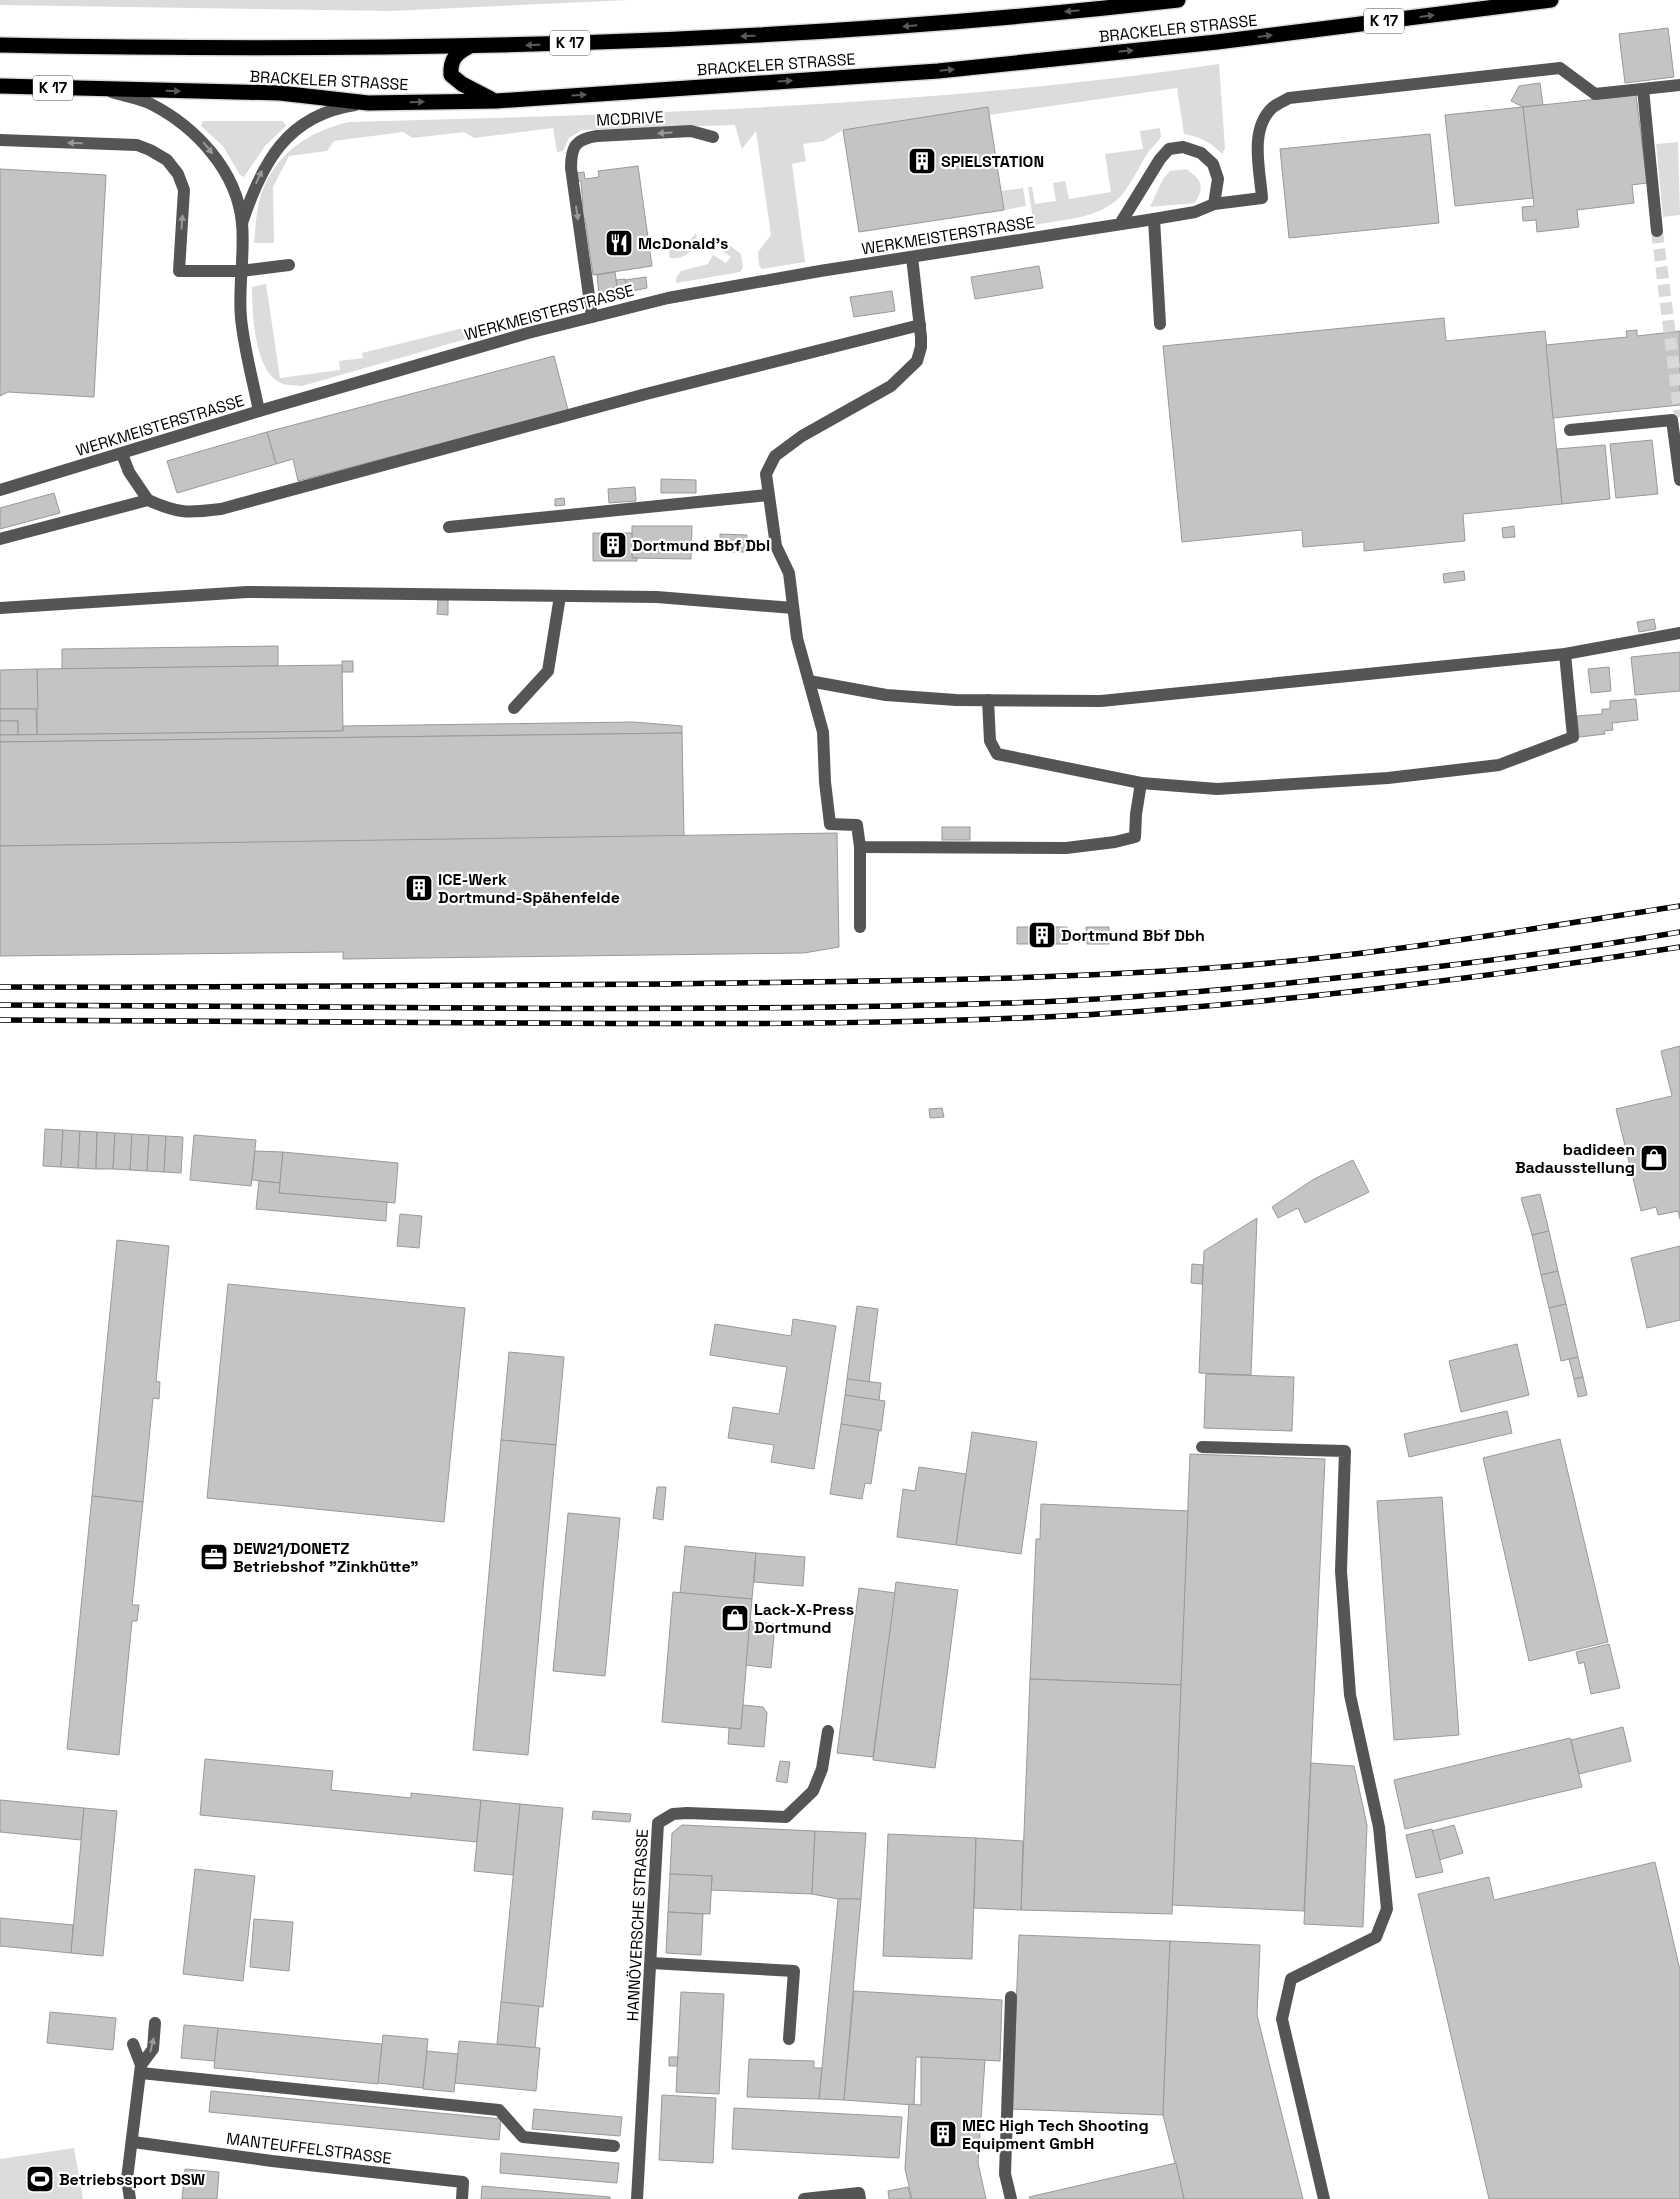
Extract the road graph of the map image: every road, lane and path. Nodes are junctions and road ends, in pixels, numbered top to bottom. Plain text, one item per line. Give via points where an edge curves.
1 (1178, 0) edge
2 (1551, 0) edge
3 (1138, 2) edge
4 (0, 45) edge
5 (470, 46) junction
6 (1680, 85) edge
7 (0, 86) edge
8 (1643, 89) junction
9 (107, 90) junction
10 (496, 101) junction
11 (368, 102) junction
12 (713, 137) dead end
13 (0, 140) edge
14 (1214, 204) junction
15 (1154, 219) junction
16 (242, 223) junction
17 (1120, 224) junction
18 (1657, 231) tunnel mouth
19 (912, 257) junction
20 (289, 265) dead end
21 (241, 271) junction
22 (592, 316) junction
23 (1160, 324) dead end
24 (920, 325) junction
25 (259, 411) junction
26 (1570, 430) dead end
27 (122, 454) junction
28 (1680, 480) edge
29 (0, 490) edge
30 (768, 495) junction
31 (148, 500) junction
32 (449, 527) dead end
33 (0, 539) edge
34 (560, 596) junction
35 (0, 608) edge
36 (793, 608) junction
37 (1680, 634) edge
38 (1565, 654) junction
39 (809, 681) junction
40 (988, 700) junction
41 (514, 708) dead end
42 (1141, 783) junction
43 (860, 847) junction
44 (860, 927) dead end
45 (1202, 1446) dead end
46 (828, 1731) dead end
47 (651, 1963) junction
48 (1011, 1996) dead end
49 (155, 2022) dead end
50 (789, 2039) dead end
51 (133, 2044) dead end
52 (141, 2069) junction
53 (133, 2142) junction
54 (614, 2146) dead end
55 (130, 2199) edge
56 (462, 2199) edge
57 (637, 2199) edge
58 (804, 2199) edge
59 (860, 2199) edge
60 (1011, 2199) edge
61 (1324, 2199) edge

1 - 3 highway, BRACKELER STRASSE / K 17
10 -> 2 highway, BRACKELER STRASSE / K 17 via 938,71 1217,42
3 -> 5 highway, BRACKELER STRASSE / K 17 via 890,28
4 - 5 highway, BRACKELER STRASSE / K 17 via 178,49
5 - 10 highway via 457,53 450,64 452,75
6 - 8 street
7 - 9 highway, BRACKELER STRASSE / K 17
8 - 14 street, WERKMEISTERSTRASSE via 1595,94 1560,68 1289,98 1272,108 1261,125 1258,143 1262,198
8 - 18 street
9 -> 11 highway, BRACKELER STRASSE / K 17 via 280,93
9 -> 16 street via 150,104 183,123 200,138 227,176 237,198
11 -> 10 highway, BRACKELER STRASSE / K 17
16 -> 11 street via 265,164 285,140 320,114
12 -> 22 street, MCDRIVE via 691,131 596,136 585,137 573,148 571,168
21 -> 13 street via 179,271 184,190 178,174 167,160 150,150 137,146
14 - 15 street, WERKMEISTERSTRASSE via 1195,212
14 - 17 street via 1218,179 1214,164 1201,153 1183,148 1169,150 1160,159
15 - 17 street, WERKMEISTERSTRASSE
15 - 23 street
16 - 21 street
17 - 19 street, WERKMEISTERSTRASSE
19 - 22 street, WERKMEISTERSTRASSE via 668,298
19 - 24 street
20 - 21 street
21 - 25 street via 241,318
22 - 25 street, WERKMEISTERSTRASSE
24 - 30 street via 921,347 917,360 891,386 802,436 775,456 766,474
24 - 31 street via 221,509 189,513
25 - 27 street, WERKMEISTERSTRASSE
26 - 28 street via 1672,420
27 - 29 street, WERKMEISTERSTRASSE
27 - 31 street via 129,472
30 - 32 street
30 - 36 street via 776,546 789,573
31 - 33 street
34 - 35 street via 247,592
34 - 36 street via 657,597
34 - 41 street via 548,671
36 - 39 street
37 - 38 street
38 - 40 street via 1101,701
38 - 42 street via 1573,737 1500,765 1388,778 1217,788
39 - 40 street via 886,695
39 - 43 street via 823,732 830,824 857,826
40 - 42 street via 990,741 997,754
42 - 43 street via 1135,836 1115,842 1066,848
43 - 44 street
45 - 61 street via 1345,1451 1341,1571 1350,1695 1379,1828 1387,1909 1376,1937 1291,1979 1282,2019
46 - 47 street, HANNÖVERSCHE STRASSE via 822,1768 813,1791 786,1817 687,1813 673,1814 658,1823
47 - 50 street via 794,1971
47 - 57 street, HANNÖVERSCHE STRASSE
48 - 60 street via 1005,2174
52 -> 49 street via 152,2049
51 - 52 street
52 - 53 street
52 - 54 street via 499,2110 523,2137
53 - 55 street via 127,2179
53 - 56 street, MANTEUFFELSTRASSE via 464,2182
58 - 59 street via 859,2193

